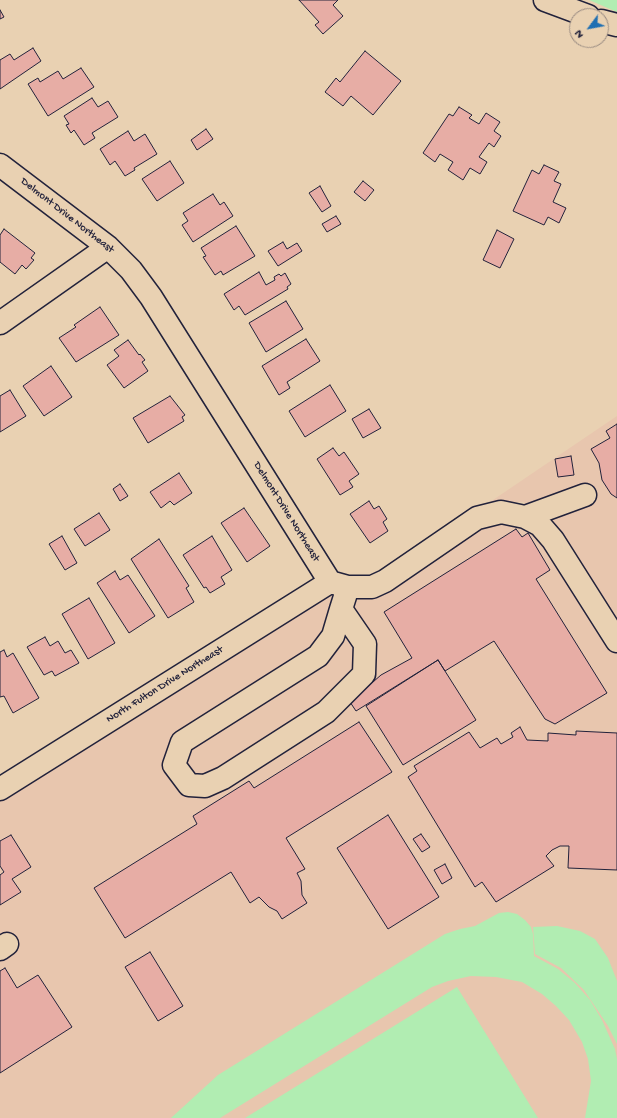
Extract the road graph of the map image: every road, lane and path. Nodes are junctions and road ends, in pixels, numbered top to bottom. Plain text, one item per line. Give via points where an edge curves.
1 (545, 0) edge
2 (569, 9) edge
3 (0, 165) edge
4 (108, 246) junction
5 (0, 322) edge
6 (585, 495) dead end
7 (525, 517) junction
8 (339, 585) junction
9 (341, 609) junction
10 (615, 632) edge
11 (0, 789) edge

1 - 2 street
3 - 4 street, Delmont Drive Northeast
4 - 5 street
4 - 8 street, Delmont Drive Northeast via 131,270 151,297
6 - 7 street
7 - 8 street via 501,512 477,518 385,581 372,587
7 - 10 street via 540,526 552,540
8 - 9 street
8 - 11 street, North Fulton Drive Northeast
9 - 9 street via 333,636 318,656 182,742 174,765 189,785 205,786 229,774 326,712 364,674 365,644

